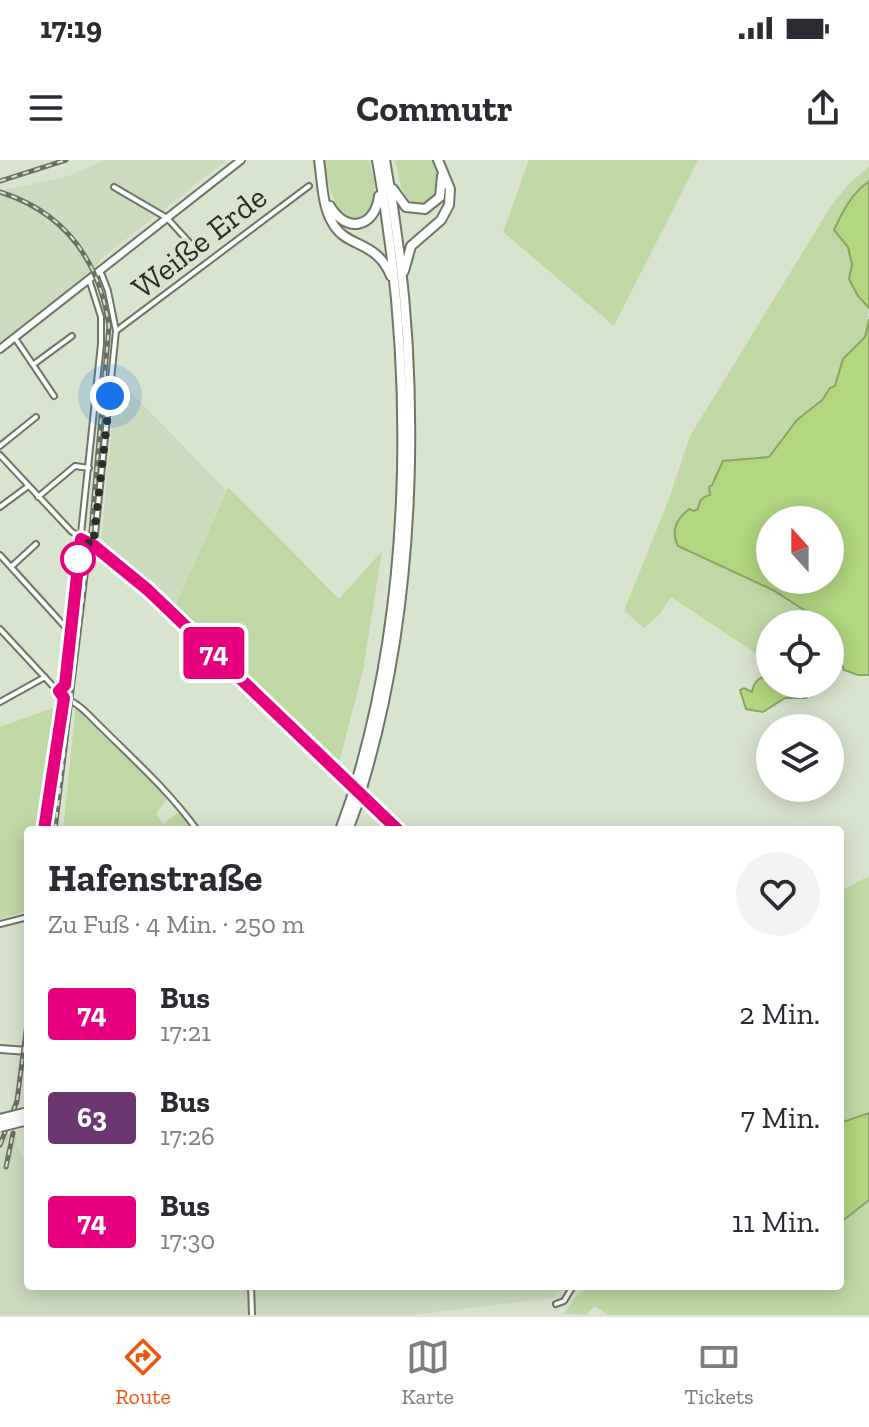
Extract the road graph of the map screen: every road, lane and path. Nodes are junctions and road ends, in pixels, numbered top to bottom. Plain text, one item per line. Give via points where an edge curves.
1 (241, 160) edge
2 (319, 160) edge
3 (377, 160) edge
4 (385, 160) edge
5 (385, 182) junction
6 (309, 186) dead end
7 (114, 187) dead end
8 (325, 196) junction
9 (167, 218) junction
10 (198, 252) dead end
11 (100, 270) junction
12 (89, 279) junction
13 (398, 284) junction
14 (116, 331) junction
15 (72, 336) dead end
16 (15, 338) junction
17 (0, 349) edge
18 (34, 364) junction
19 (54, 396) dead end
20 (36, 417) dead end
21 (0, 446) edge
22 (0, 455) edge
23 (89, 468) junction
24 (28, 487) junction
25 (38, 497) junction
26 (0, 507) edge
27 (81, 539) junction
28 (36, 544) dead end
29 (93, 545) junction
30 (0, 555) edge
31 (11, 567) junction
32 (0, 629) edge
33 (69, 631) junction
34 (45, 677) junction
35 (59, 691) junction
36 (64, 698) junction
37 (0, 702) edge
38 (354, 801) junction
39 (45, 826) edge
40 (194, 826) edge
41 (342, 826) edge
42 (349, 826) edge
43 (395, 826) edge
44 (24, 918) edge
45 (0, 924) edge
46 (0, 1049) edge
47 (24, 1051) edge
48 (24, 1113) edge
49 (0, 1119) edge
50 (24, 1121) edge
51 (0, 1127) edge
52 (251, 1290) edge
53 (571, 1290) edge
54 (556, 1304) dead end
55 (252, 1315) edge

1 - 9 main road
2 - 8 highway
3 - 5 highway
4 - 5 highway
5 - 8 highway via 377,210 362,223 342,221
5 - 13 highway
5 - 13 highway via 406,207 429,207 443,188 438,160 450,189 445,215 408,251
6 - 14 street, Weiße Erde
7 - 9 street
8 - 13 highway via 335,228 378,254
9 - 10 street
9 - 11 main road
11 - 12 main road
11 - 14 street
12 - 16 main road
12 - 23 street via 102,331
13 - 38 highway, bridge via 398,544 382,669
14 - 29 street
15 - 18 street
16 - 17 main road
16 - 18 street
18 - 19 street
20 - 21 street
22 - 24 street
23 - 25 street via 75,466
23 - 27 street
24 - 25 street
24 - 26 street
25 - 27 street
27 - 29 street
27 - 33 street
28 - 31 street
29 - 43 street via 178,618
30 - 31 street
31 - 33 street
32 - 34 street
33 - 35 street via 65,685
34 - 35 street
34 - 37 street
35 - 36 street
36 - 39 street
36 - 40 street via 154,777
38 - 41 highway
38 - 42 highway
44 - 45 street
46 - 47 main road
48 - 49 highway, bridge
50 - 51 highway, bridge
52 - 55 street
53 - 54 street

